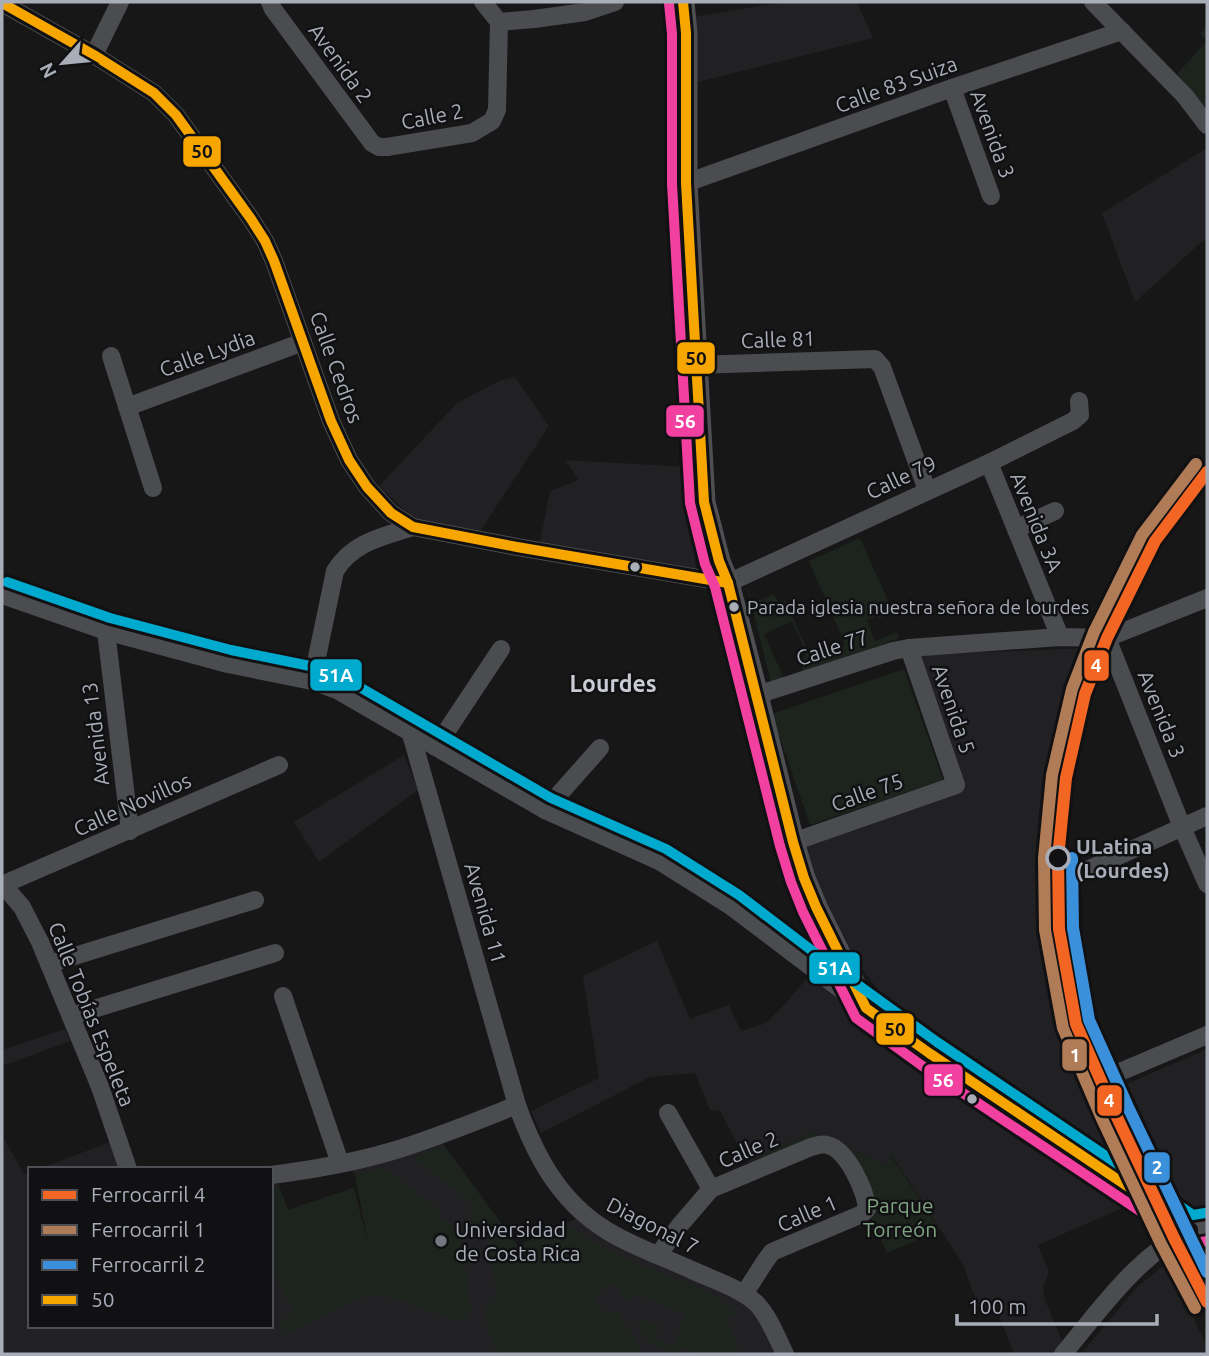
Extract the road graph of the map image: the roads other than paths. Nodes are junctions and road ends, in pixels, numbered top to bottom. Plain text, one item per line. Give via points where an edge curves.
1 (120, 2) edge
2 (270, 2) edge
3 (483, 2) edge
4 (615, 2) edge
5 (683, 2) edge
6 (1093, 2) edge
7 (2, 3) edge
8 (499, 22) junction
9 (1122, 31) junction
10 (94, 55) junction
11 (952, 88) junction
12 (1207, 125) edge
13 (379, 147) joint
14 (686, 183) junction
15 (990, 196) dead end
16 (303, 342) junction
17 (111, 356) dead end
18 (696, 365) junction
19 (1079, 401) dead end
20 (127, 407) junction
21 (989, 463) junction
22 (153, 488) dead end
23 (927, 490) junction
24 (1055, 511) dead end
25 (413, 527) junction
26 (1016, 530) junction
27 (728, 583) junction
28 (2, 595) edge
29 (1207, 598) edge
30 (106, 631) junction
31 (1060, 637) junction
32 (1107, 638) junction
33 (909, 648) junction
34 (501, 649) dead end
35 (312, 681) junction
36 (757, 695) junction
37 (411, 734) junction
38 (436, 747) junction
39 (600, 748) dead end
40 (279, 765) dead end
41 (956, 785) joint
42 (545, 810) junction
43 (1207, 817) edge
44 (1182, 827) junction
45 (130, 831) junction
46 (793, 842) junction
47 (1076, 875) dead end
48 (2, 882) edge
49 (1207, 884) edge
50 (255, 900) dead end
51 (275, 953) dead end
52 (49, 964) junction
53 (283, 996) dead end
54 (866, 1007) junction
55 (71, 1016) junction
56 (1207, 1035) edge
57 (1108, 1077) dead end
58 (517, 1105) junction
59 (668, 1113) dead end
60 (340, 1163) junction
61 (127, 1167) edge
62 (273, 1175) edge
63 (711, 1189) junction
64 (867, 1209) joint
65 (1198, 1229) edge
66 (662, 1249) junction
67 (744, 1294) junction
68 (785, 1354) edge
69 (1063, 1354) edge

1 - 10 street
2 - 13 street, Avenida 2
3 - 8 street
4 - 8 street via 585,12
5 - 14 main road
6 - 9 street
7 - 10 street, Calle Cedros
8 - 13 street, Calle 2 via 497,110 492,121 472,133
9 - 11 street, Calle 83 Suiza
9 - 12 street
10 - 16 street, Calle Cedros via 154,93 190,134 265,241
11 - 14 street, Calle 83 Suiza
11 - 15 street, Avenida 3
14 - 18 main road
16 - 20 street, Calle Lydia
16 - 25 street, Calle Cedros via 349,460 391,513
17 - 20 street
18 - 23 street, Calle 81 via 874,359 882,367
18 - 27 main road via 704,502
19 - 21 street, Calle 79 via 1080,415 1073,421
20 - 22 street
21 - 23 street, Calle 79
21 - 26 street, Avenida 3A
23 - 27 street, Calle 79
24 - 26 street
25 - 27 street, Calle Cedros
25 - 35 street via 371,540 341,561
26 - 31 street, Avenida 3A
27 - 36 main road
28 - 30 street
29 - 32 street, Calle 77
30 - 35 street
30 - 45 street, Avenida 13
31 - 32 street, Calle 77
31 - 33 street, Calle 77
32 - 44 street, Avenida 3
33 - 36 street, Calle 77
33 - 41 street, Avenida 5
34 - 38 street
35 - 37 street via 347,695
36 - 46 main road
37 - 38 street
37 - 58 street, Avenida 11
38 - 42 street
39 - 42 street
40 - 45 street, Calle Novillos
41 - 46 street, Calle 75
42 - 54 street via 659,861 733,907
43 - 44 street
44 - 47 street
44 - 49 street, Avenida 3
45 - 48 street, Calle Novillos
46 - 54 main road via 816,907
48 - 52 street, Calle Tobías Espeleta via 22,907
50 - 52 street
51 - 55 street
52 - 55 street, Calle Tobías Espeleta
53 - 60 street
54 - 65 main road via 1160,1208
55 - 61 street, Calle Tobías Espeleta
56 - 57 street
58 - 60 street via 438,1137
58 - 66 street, Diagonal 7 via 545,1169 583,1213 638,1247
59 - 63 street
60 - 62 street
63 - 64 street, Calle 2 via 811,1147 830,1145 847,1160
63 - 66 street, Calle 2
64 - 67 street, Calle 1 via 772,1252
65 - 69 street via 1174,1238 1143,1263
66 - 67 street, Diagonal 7
67 - 68 street via 762,1310

